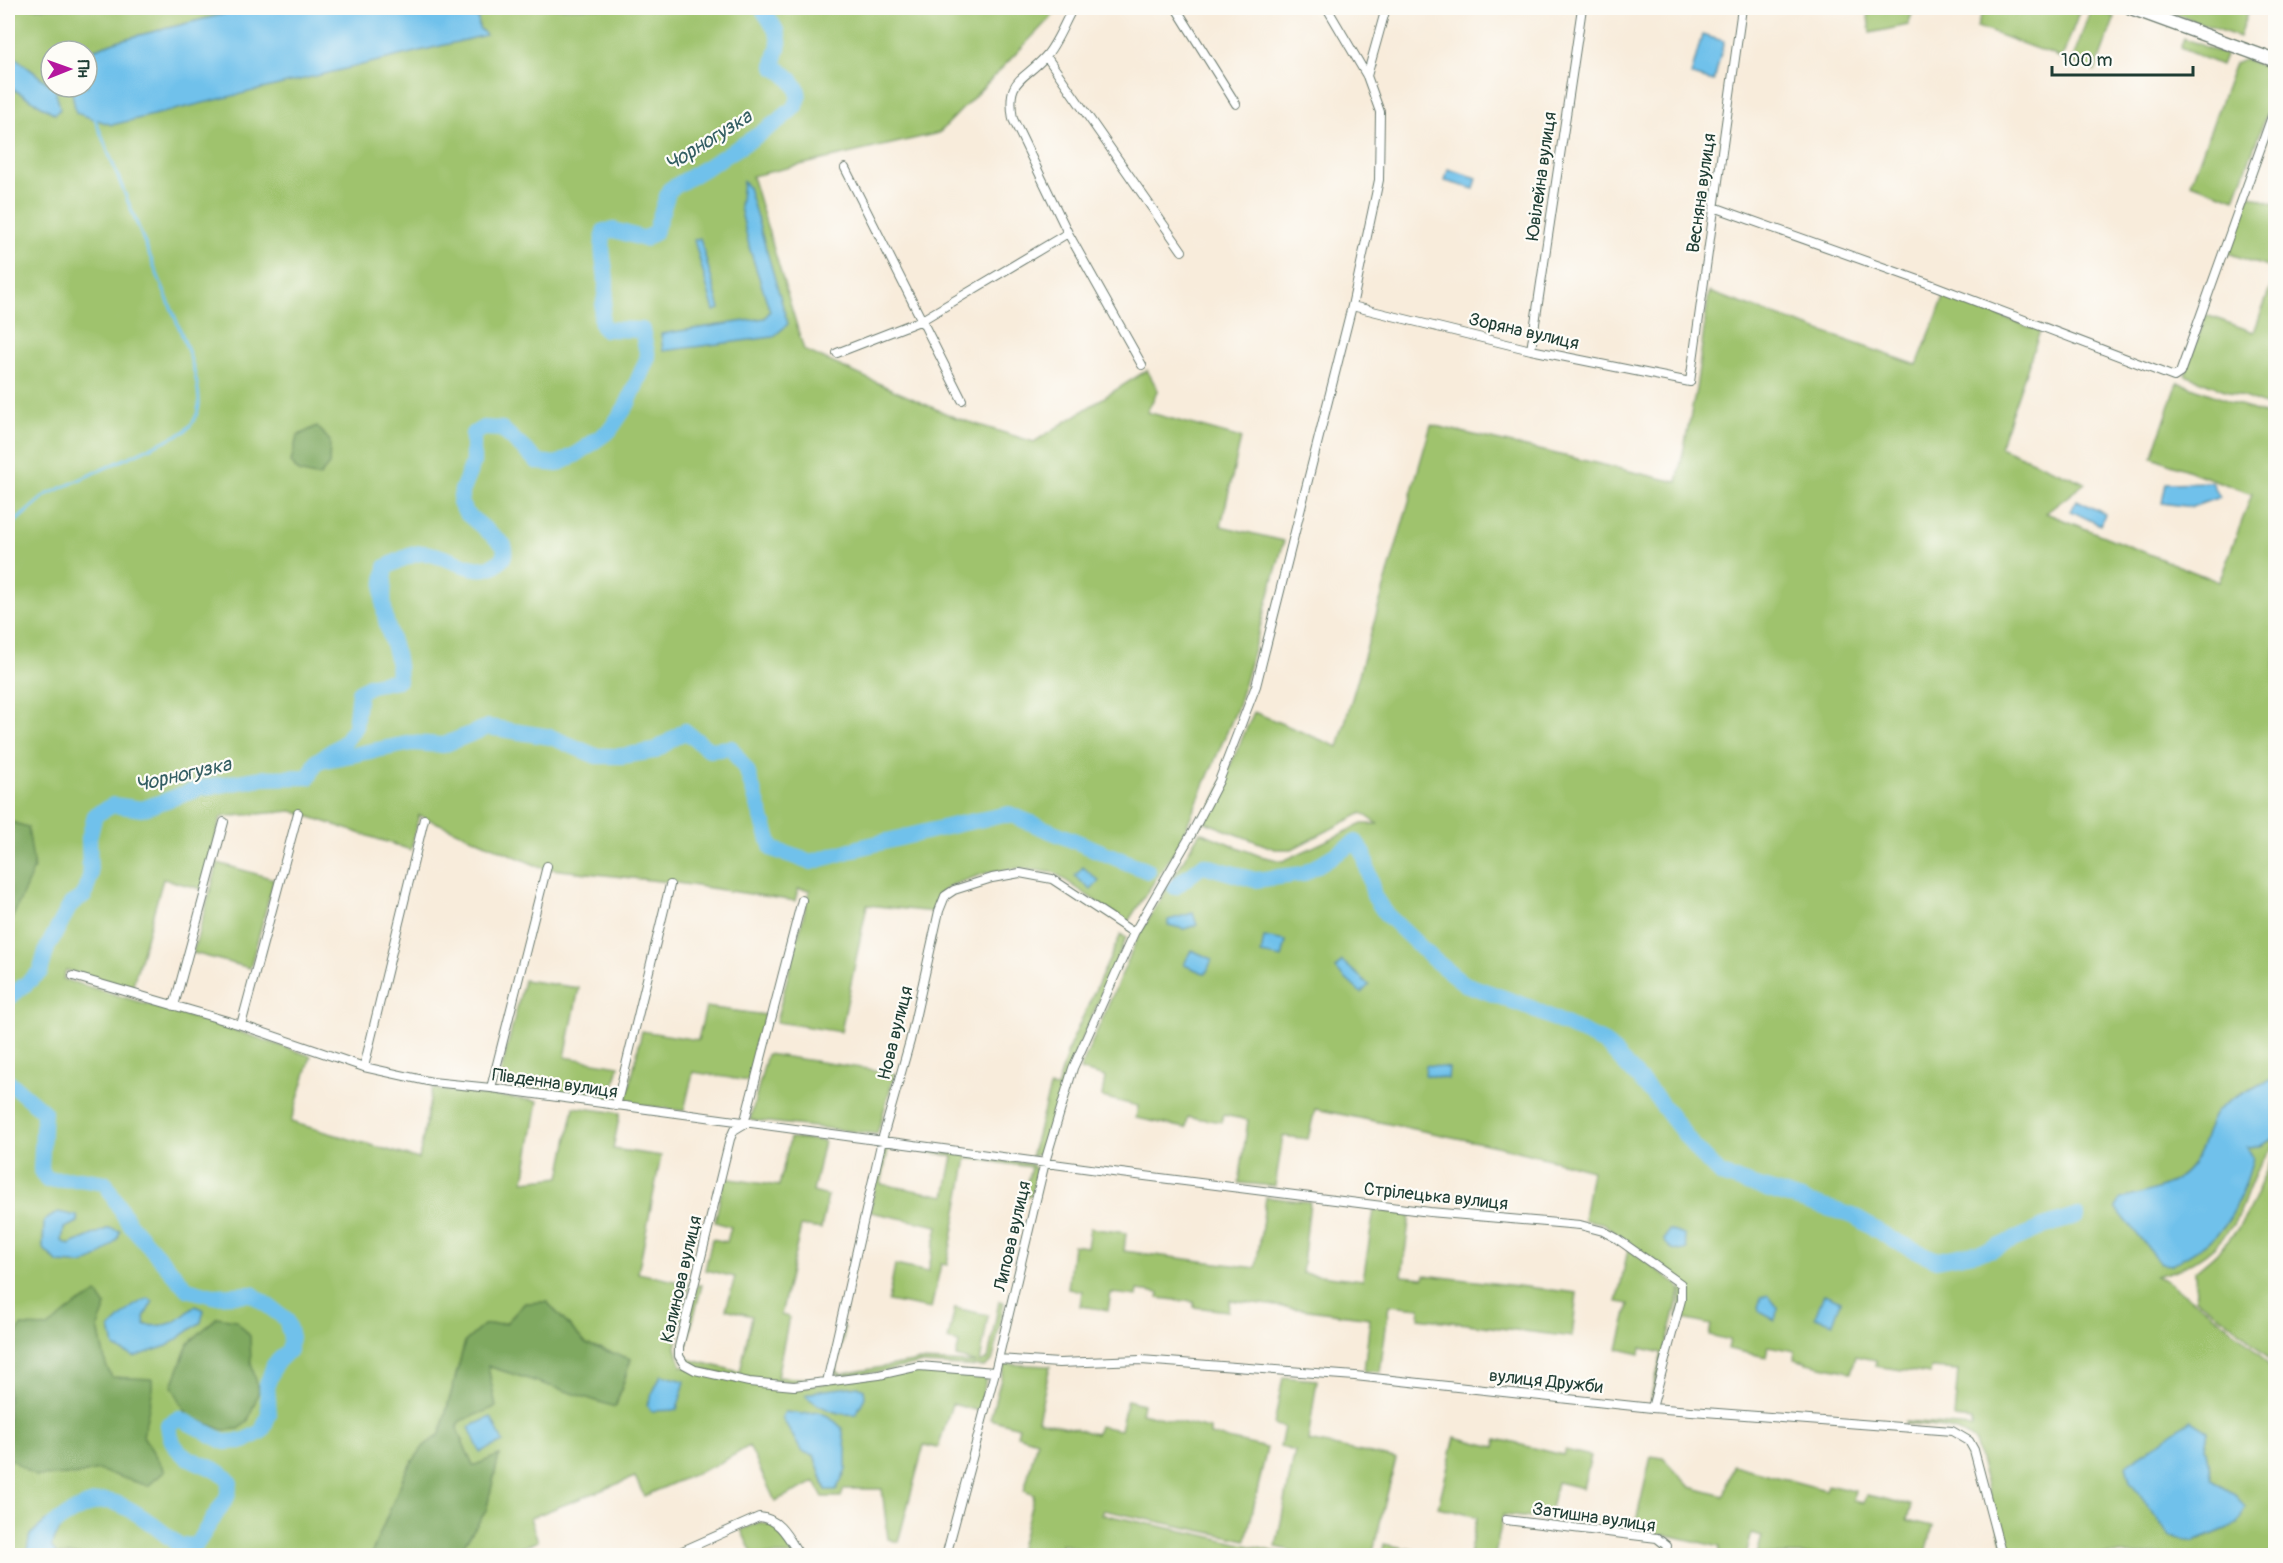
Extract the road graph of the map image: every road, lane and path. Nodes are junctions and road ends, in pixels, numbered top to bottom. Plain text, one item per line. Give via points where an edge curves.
1 (1073, 8) edge
2 (1176, 8) edge
3 (1326, 8) edge
4 (1386, 8) edge
5 (1582, 8) edge
6 (1742, 8) edge
7 (2131, 8) edge
8 (1046, 56) junction
9 (2276, 61) edge
10 (1367, 76) junction
11 (1236, 104) dead end
12 (2276, 105) edge
13 (845, 168) dead end
14 (1714, 207) junction
15 (1068, 233) junction
16 (1182, 251) dead end
17 (1352, 306) junction
18 (922, 320) junction
19 (1531, 350) junction
20 (837, 353) dead end
21 (1142, 365) dead end
22 (1690, 382) joint
23 (962, 400) dead end
24 (298, 813) dead end
25 (424, 819) dead end
26 (224, 822) dead end
27 (547, 866) dead end
28 (670, 885) dead end
29 (802, 900) dead end
30 (1134, 933) junction
31 (73, 976) dead end
32 (174, 1006) junction
33 (241, 1025) junction
34 (364, 1067) junction
35 (491, 1088) junction
36 (616, 1107) junction
37 (744, 1124) junction
38 (882, 1140) junction
39 (1045, 1162) junction
40 (998, 1359) junction
41 (995, 1372) junction
42 (827, 1382) junction
43 (1652, 1408) junction
44 (1506, 1520) dead end
45 (671, 1556) edge
46 (800, 1556) edge
47 (946, 1556) edge
48 (1665, 1556) edge
49 (2002, 1556) edge

1 - 8 street
2 - 11 street
3 - 10 street, Липова вулиця
4 - 10 street
5 - 19 street, Ювілейна вулиця
6 - 14 street, Весняна вулиця
7 - 9 main road
8 - 15 street via 1017,81 1010,100 1013,119
8 - 16 street
10 - 17 street, Липова вулиця via 1380,112 1379,180
12 - 14 street via 2180,373 2174,377
13 - 18 street
14 - 22 street, Весняна вулиця
15 - 18 street
15 - 21 street
17 - 19 street, Зоряна вулиця
17 - 30 street, Липова вулиця via 1256,686 1219,781
18 - 20 street
18 - 23 street
19 - 22 street, Зоряна вулиця
24 - 33 street
25 - 34 street
26 - 32 street
27 - 35 street
28 - 36 street
29 - 37 street, Калинова вулиця
30 - 38 street, Нова вулиця via 1052,879 1020,873 992,878 945,896
30 - 39 street, Липова вулиця via 1073,1068
31 - 32 street, Південна вулиця
32 - 33 street, Південна вулиця
33 - 34 street, Південна вулиця
34 - 35 street, Південна вулиця via 432,1082
35 - 36 street, Південна вулиця
36 - 37 street, Південна вулиця
37 - 38 street, Південна вулиця
37 - 42 street, Калинова вулиця via 734,1130 730,1139 679,1356 695,1370 749,1382 794,1386
38 - 39 street, Південна вулиця
38 - 42 street, Нова вулиця
39 - 40 street, Липова вулиця
39 - 43 street, Стрілецька вулиця via 1418,1210 1580,1225 1603,1231 1681,1284 1681,1300
40 - 41 street, Липова вулиця
40 - 43 street, вулиця Дружби via 1059,1363 1141,1360 1296,1371
41 - 42 street, Калинова вулиця via 919,1366
41 - 47 street, Липова вулиця
43 - 49 street, вулиця Дружби via 1952,1431 1969,1441 1974,1450
44 - 48 street, Затишна вулиця via 1658,1538 1667,1546
45 - 46 street via 759,1517 776,1521

